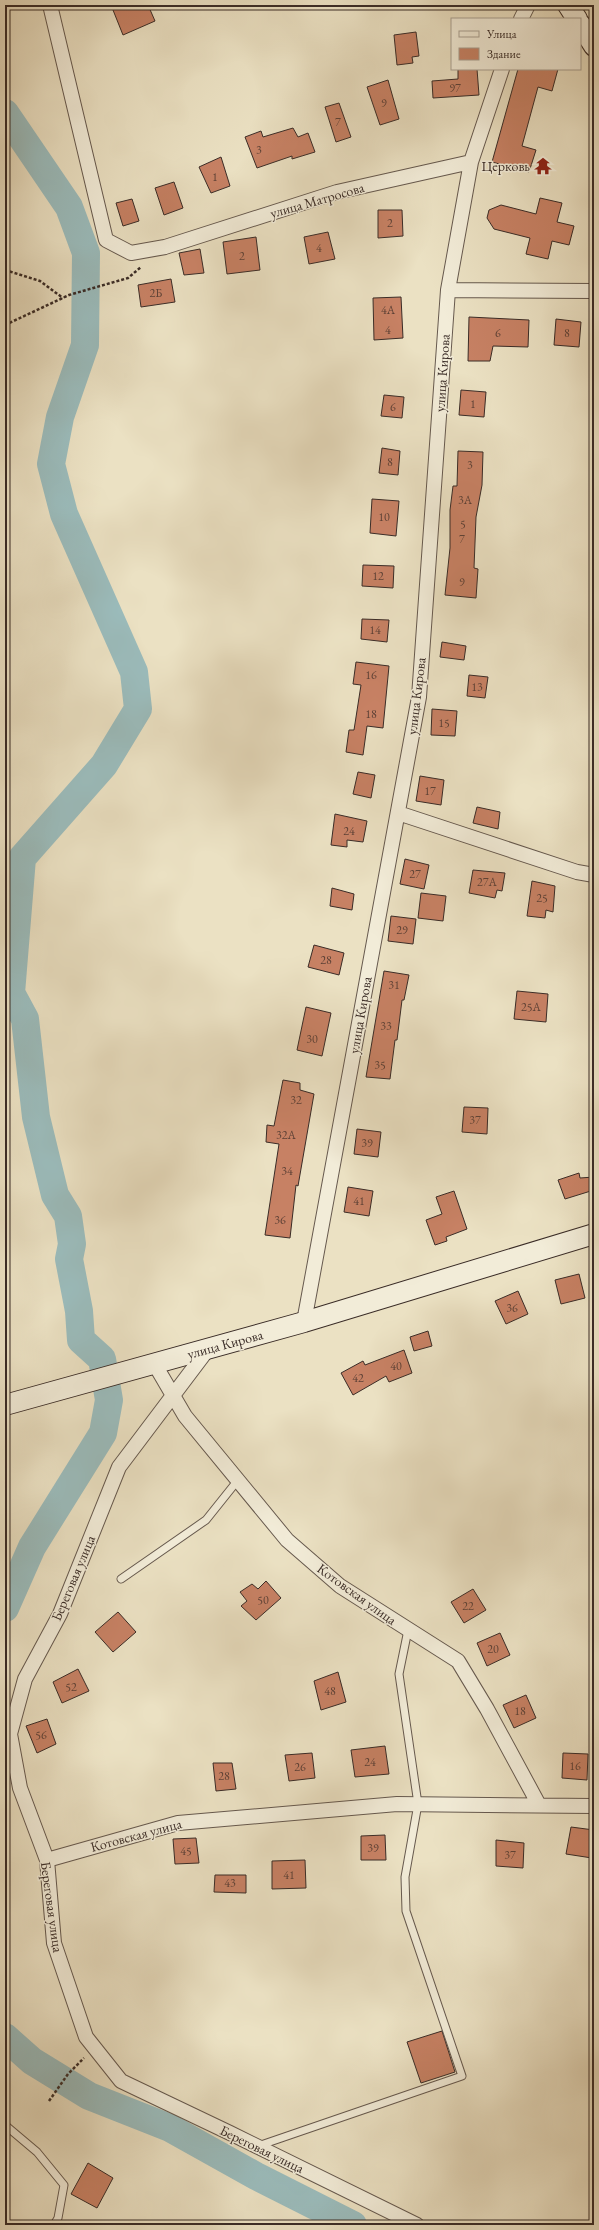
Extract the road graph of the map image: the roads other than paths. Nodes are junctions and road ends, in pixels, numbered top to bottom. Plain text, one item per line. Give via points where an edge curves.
1 (50, 5) edge
2 (528, 5) edge
3 (568, 5) edge
4 (522, 18) edge
5 (576, 18) edge
6 (581, 26) edge
7 (594, 46) edge
8 (502, 70) edge
9 (471, 162) junction
10 (448, 290) junction
11 (594, 291) edge
12 (398, 813) junction
13 (594, 875) edge
14 (594, 1234) edge
15 (304, 1322) junction
16 (208, 1349) junction
17 (150, 1365) junction
18 (173, 1396) junction
19 (5, 1405) edge
20 (238, 1480) junction
21 (121, 1579) dead end
22 (408, 1630) junction
23 (418, 1804) junction
24 (539, 1805) junction
25 (594, 1806) edge
26 (47, 1860) junction
27 (5, 2125) edge
28 (257, 2146) junction
29 (54, 2225) edge
30 (417, 2225) edge

1 - 9 street, улица Матросова via 106,240 131,252 165,247 337,192
2 - 4 street
3 - 5 street
6 - 7 street
8 - 9 street, улица Кирова
9 - 10 street, улица Кирова
10 - 11 street
10 - 12 street, улица Кирова via 419,697
12 - 13 street via 577,872
12 - 15 street, улица Кирова
14 - 15 street, улица Кирова
15 - 16 street, улица Кирова
16 - 17 street, улица Кирова
16 - 18 street, Береговая улица
17 - 18 street, Котовская улица
17 - 19 street, улица Кирова
18 - 20 street, Котовская улица via 185,1416
18 - 26 street, Береговая улица via 119,1467 60,1614 25,1680 10,1734 20,1788
20 - 21 lane via 206,1520
20 - 22 street, Котовская улица via 287,1540 340,1586
22 - 23 lane via 399,1674
22 - 24 street, Котовская улица via 458,1661 488,1709
23 - 24 street, Котовская улица
23 - 26 street, Котовская улица via 390,1804 178,1822
23 - 28 lane via 405,1877 406,1911 462,2076
24 - 25 street, Котовская улица
26 - 28 street, Береговая улица via 54,1944 86,2037 94,2048 121,2081
27 - 29 lane via 37,2152 64,2185 58,2218
28 - 30 street, Береговая улица

